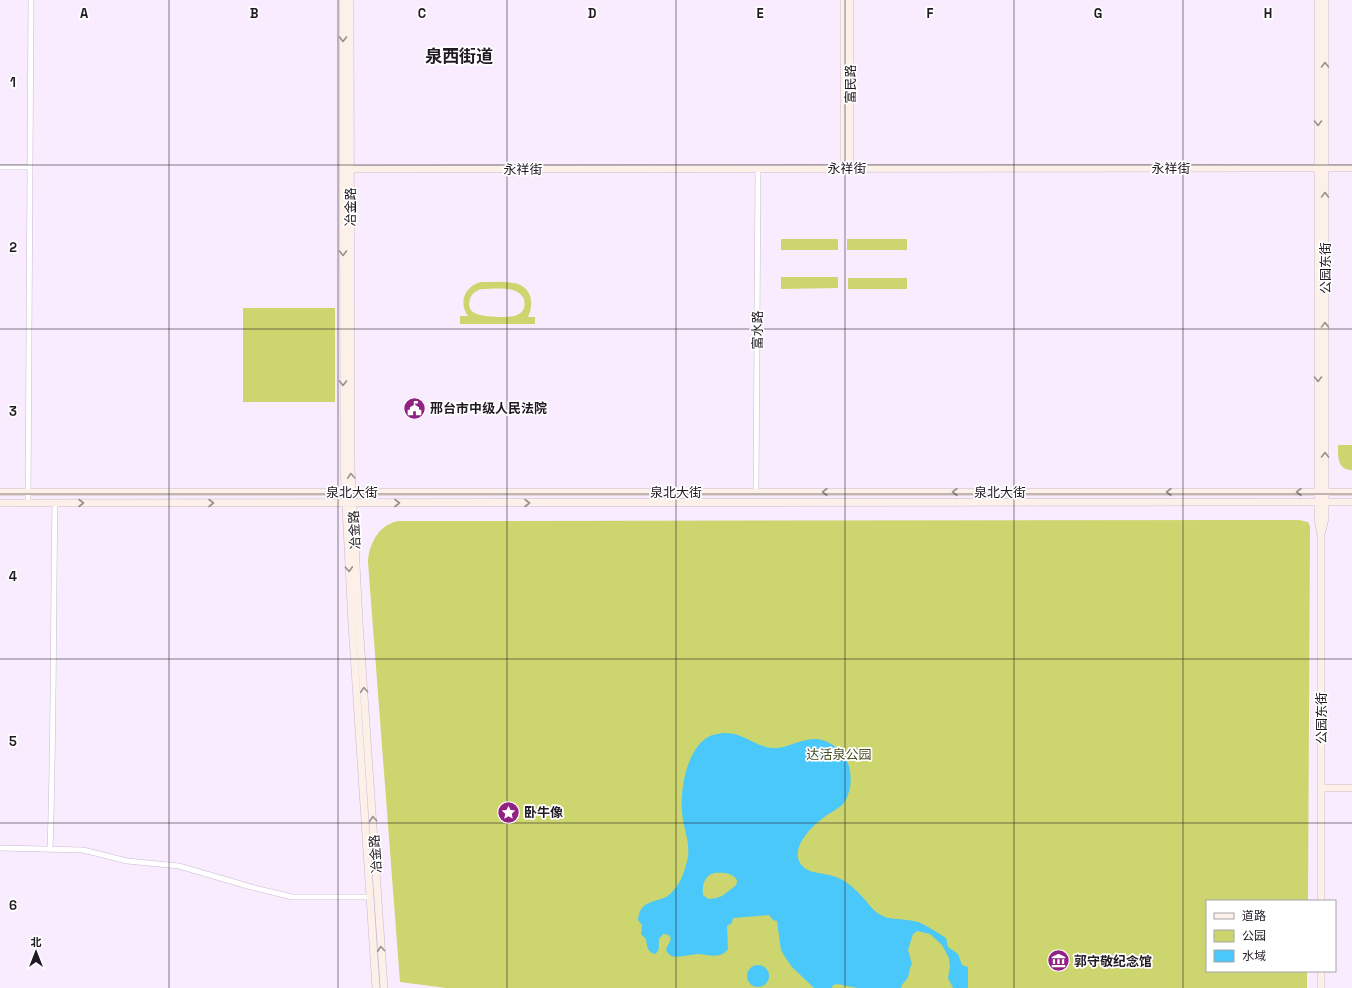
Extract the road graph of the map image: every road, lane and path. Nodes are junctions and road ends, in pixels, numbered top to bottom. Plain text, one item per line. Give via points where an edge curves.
1 (31, 0) edge
2 (343, 0) edge
3 (350, 0) edge
4 (844, 0) edge
5 (850, 0) edge
6 (1318, 0) edge
7 (1325, 0) edge
8 (0, 167) edge
9 (30, 167) junction
10 (758, 168) junction
11 (847, 168) junction
12 (1321, 168) junction
13 (1352, 168) edge
14 (347, 169) junction
15 (0, 492) edge
16 (28, 492) junction
17 (349, 492) junction
18 (756, 492) junction
19 (1321, 492) junction
20 (1352, 492) edge
21 (1321, 502) junction
22 (1352, 502) edge
23 (0, 503) edge
24 (28, 503) junction
25 (54, 503) junction
26 (349, 503) junction
27 (1321, 788) junction
28 (1352, 788) edge
29 (0, 848) edge
30 (50, 848) junction
31 (370, 897) junction
32 (1321, 900) edge
33 (1321, 972) edge
34 (376, 988) edge
35 (384, 988) edge
36 (1321, 988) edge

1 - 9 street
2 -> 14 street, 冶金路
3 - 14 street, 冶金路
4 - 11 street, 富民路
5 - 11 street, 富民路
6 -> 12 street, 公园东街
12 -> 7 street, 公园东街
8 - 9 street
9 - 16 street
10 - 11 street, 永祥街
10 - 14 street, 永祥街
10 - 18 street, 富水路
11 - 12 street, 永祥街
12 - 13 street, 永祥街
12 - 19 street, 公园东街
14 - 17 street, 冶金路 via 344,460
15 - 16 street, 泉北大街
16 - 17 street, 泉北大街
16 - 24 street
17 - 18 street, 泉北大街
17 - 26 street, 冶金路
19 -> 18 street, 泉北大街
19 - 20 street, 泉北大街
19 - 21 street, 公园东街
21 - 22 street, 泉北大街
26 -> 21 street, 泉北大街
21 - 27 street, 公园东街 via 1318,518 1321,536
23 - 24 street, 泉北大街
24 - 25 street, 泉北大街
25 -> 26 street, 泉北大街
25 - 30 street via 53,774
26 -> 31 street, 冶金路 via 352,623
35 -> 26 street, 冶金路
27 - 28 street
27 - 32 street, 公园东街
29 - 30 street
30 - 31 street via 83,850 127,861 179,866 292,897
31 - 34 street, 冶金路
33 - 36 street

